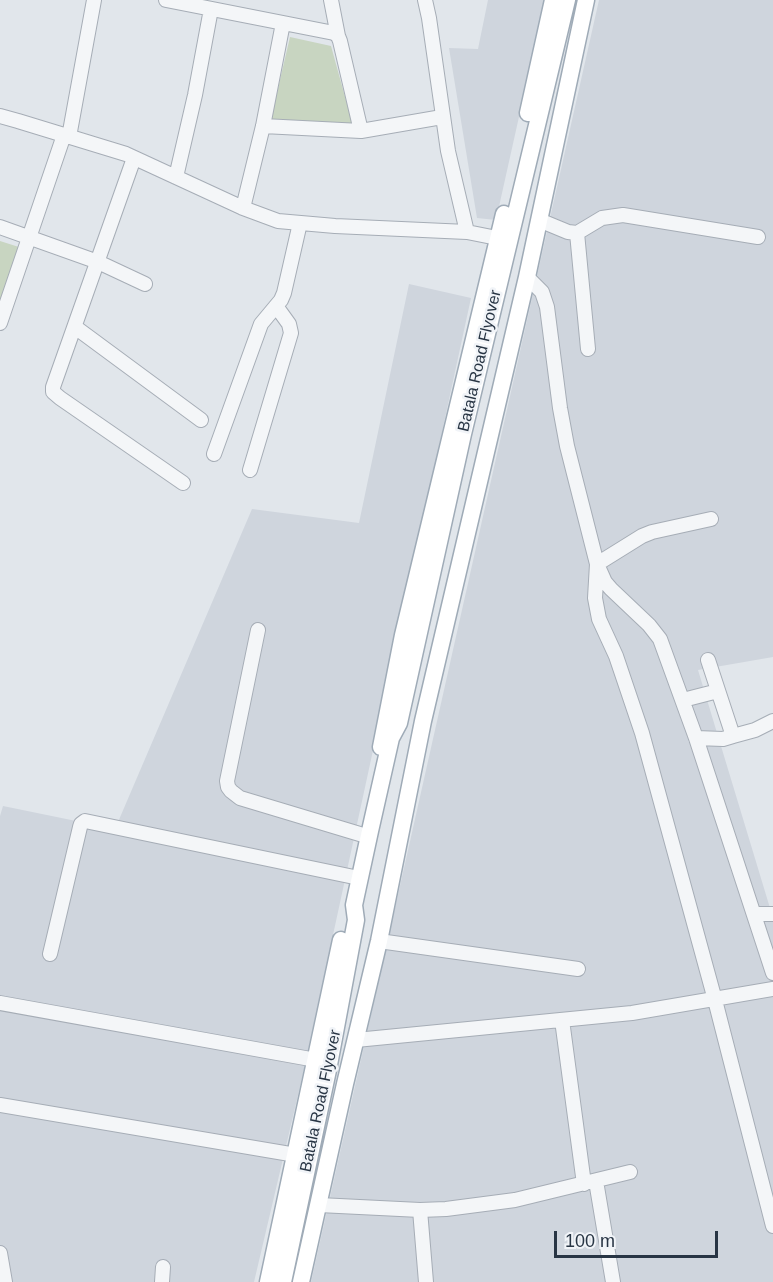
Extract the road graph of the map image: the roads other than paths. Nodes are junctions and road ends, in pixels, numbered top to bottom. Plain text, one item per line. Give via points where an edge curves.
1 (94, 0) edge
2 (166, 0) edge
3 (331, 0) edge
4 (425, 0) edge
5 (554, 0) edge
6 (567, 0) edge
7 (586, 0) edge
8 (211, 9) junction
9 (283, 23) junction
10 (338, 36) junction
11 (0, 116) edge
12 (442, 117) junction
13 (264, 126) junction
14 (361, 131) junction
15 (67, 136) junction
16 (134, 158) junction
17 (176, 177) junction
18 (243, 208) junction
19 (539, 220) junction
20 (300, 223) junction
21 (0, 227) edge
22 (467, 231) junction
23 (577, 233) junction
24 (29, 237) junction
25 (758, 237) dead end
26 (497, 238) junction
27 (98, 262) junction
28 (527, 277) junction
29 (145, 284) dead end
30 (276, 306) junction
31 (0, 323) edge
32 (75, 327) junction
33 (588, 349) dead end
34 (201, 420) dead end
35 (214, 454) dead end
36 (250, 470) dead end
37 (183, 483) dead end
38 (711, 519) dead end
39 (597, 564) junction
40 (258, 630) dead end
41 (708, 660) dead end
42 (718, 691) junction
43 (683, 700) junction
44 (773, 722) edge
45 (733, 736) junction
46 (696, 738) junction
47 (363, 835) junction
48 (354, 877) junction
49 (754, 914) junction
50 (773, 914) edge
51 (379, 941) junction
52 (50, 954) dead end
53 (578, 969) dead end
54 (773, 973) edge
55 (773, 989) edge
56 (715, 1000) junction
57 (0, 1003) edge
58 (562, 1020) junction
59 (356, 1040) junction
60 (316, 1060) junction
61 (0, 1105) edge
62 (296, 1155) junction
63 (630, 1172) dead end
64 (590, 1182) junction
65 (319, 1205) junction
66 (420, 1210) junction
67 (773, 1226) edge
68 (0, 1253) edge
69 (163, 1267) dead end
70 (4, 1282) edge
71 (162, 1282) edge
72 (268, 1282) edge
73 (283, 1282) edge
74 (301, 1282) edge
75 (426, 1282) edge
76 (613, 1282) edge

1 - 15 street
2 - 8 street
3 - 10 street
4 - 12 street
5 - 26 main road
6 - 73 main road, Batala Road Flyover via 465,423 399,723 401,739 366,905 356,920
7 - 19 main road
8 - 9 street
8 - 17 street
9 - 10 street
9 - 13 street
10 - 14 street
11 - 15 street
12 - 14 street
12 - 22 street
13 - 14 street
13 - 18 street
15 - 16 street
15 - 24 street
16 - 17 street
16 - 27 street
17 - 18 street
18 - 20 street via 278,221
19 - 23 street
19 - 28 main road
20 - 22 street
20 - 30 street via 284,293
21 - 24 street
22 - 26 street
23 - 25 street via 602,218 623,215
23 - 33 street
24 - 27 street
24 - 31 street
26 - 47 main road via 403,635
27 - 29 street
27 - 32 street
28 - 39 street via 542,292 547,307 560,408
28 - 51 main road via 423,721
30 - 35 street via 261,324
30 - 36 street via 291,333
32 - 34 street
32 - 37 street via 53,392
38 - 39 street via 646,534
39 - 43 street via 605,582 660,639
39 - 56 street via 597,609 642,733
40 - 47 street via 228,787 240,798
41 - 42 street
42 - 43 street
42 - 45 street
43 - 46 street
44 - 45 street
45 - 46 street
46 - 49 street
47 - 48 main road
48 - 52 street via 85,821 80,827
48 - 60 main road
49 - 50 street
49 - 54 street
51 - 53 street
51 - 59 main road
55 - 56 street
56 - 58 street
56 - 67 street
57 - 60 street
58 - 59 street
58 - 64 street
59 - 65 main road
60 - 62 main road
61 - 62 street
62 - 72 main road
63 - 64 street
64 - 66 street via 515,1200
64 - 76 street
65 - 66 street
65 - 74 main road
66 - 75 street
68 - 70 street
69 - 71 street

